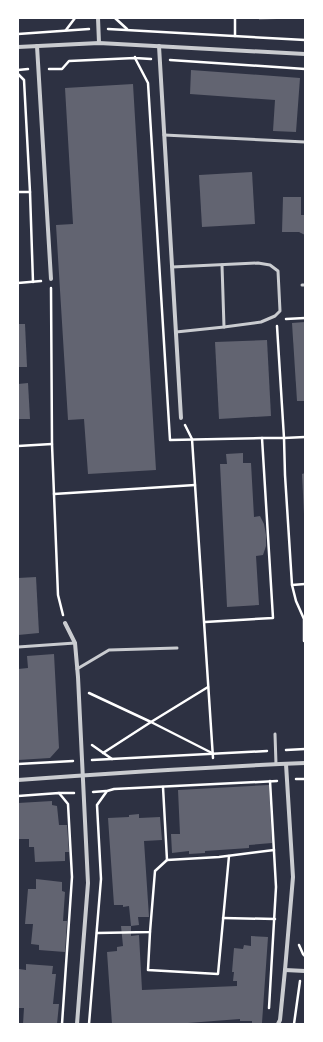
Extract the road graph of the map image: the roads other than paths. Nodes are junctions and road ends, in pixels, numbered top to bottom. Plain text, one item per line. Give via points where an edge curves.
1 (98, 18) edge
2 (99, 43) junction
3 (18, 46) edge
4 (37, 46) junction
5 (159, 46) junction
6 (305, 54) edge
7 (164, 135) junction
8 (305, 142) edge
9 (222, 265) junction
10 (172, 267) junction
11 (51, 279) road end
12 (224, 327) junction
13 (176, 332) junction
14 (181, 418) dead end
15 (65, 623) road end
16 (75, 643) junction
17 (18, 648) edge
18 (177, 648) dead end
19 (77, 669) junction
20 (275, 734) dead end
21 (305, 763) edge
22 (276, 764) junction
23 (286, 764) junction
24 (83, 775) junction
25 (18, 780) edge
26 (286, 970) junction
27 (305, 971) edge
28 (77, 1024) edge
29 (278, 1024) edge

1 - 2 street
2 - 4 street
2 - 5 street
3 - 4 street
4 - 11 street
5 - 6 street
5 - 7 street
7 - 8 lane
7 - 10 street
9 - 10 lane
9 - 12 lane
9 - 12 lane via 258,263 270,265 278,271 280,311 276,316 261,322
10 - 13 street
12 - 13 lane
13 - 14 street
15 - 16 street
16 - 17 lane
16 - 19 street
18 - 19 lane via 109,650
19 - 24 street
20 - 22 lane
21 - 23 street
22 - 23 street
22 - 24 street
23 - 26 street via 293,877
24 - 25 street
24 - 28 street via 88,883
26 - 27 street
26 - 29 street

